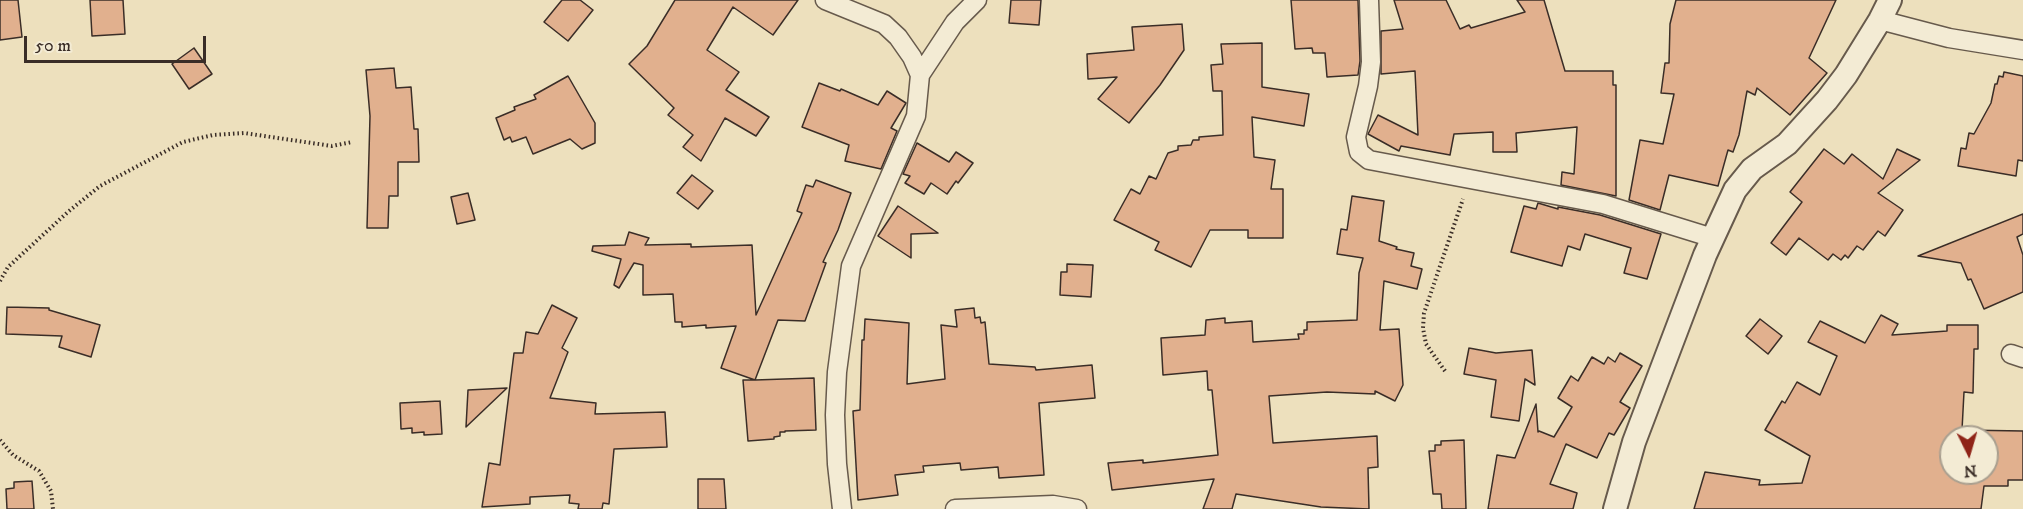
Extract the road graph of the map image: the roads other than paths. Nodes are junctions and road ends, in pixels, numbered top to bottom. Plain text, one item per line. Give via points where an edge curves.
1 (825, 0) edge
2 (977, 0) edge
3 (1369, 0) edge
4 (1885, 10) edge
5 (2023, 50) edge
6 (920, 75) junction
7 (1713, 238) junction
8 (842, 509) edge
9 (955, 509) edge
10 (1077, 509) edge
11 (1615, 509) edge

1 - 6 street via 884,24 898,37
2 - 6 street via 955,22
3 - 7 street via 1371,62 1356,137 1359,152 1369,160 1603,204
4 - 5 street via 1949,38
4 - 7 street via 1827,100 1787,144 1752,169 1735,190
6 - 8 street via 916,116 851,266 835,415
7 - 11 street via 1634,442
9 - 10 street via 1053,505

